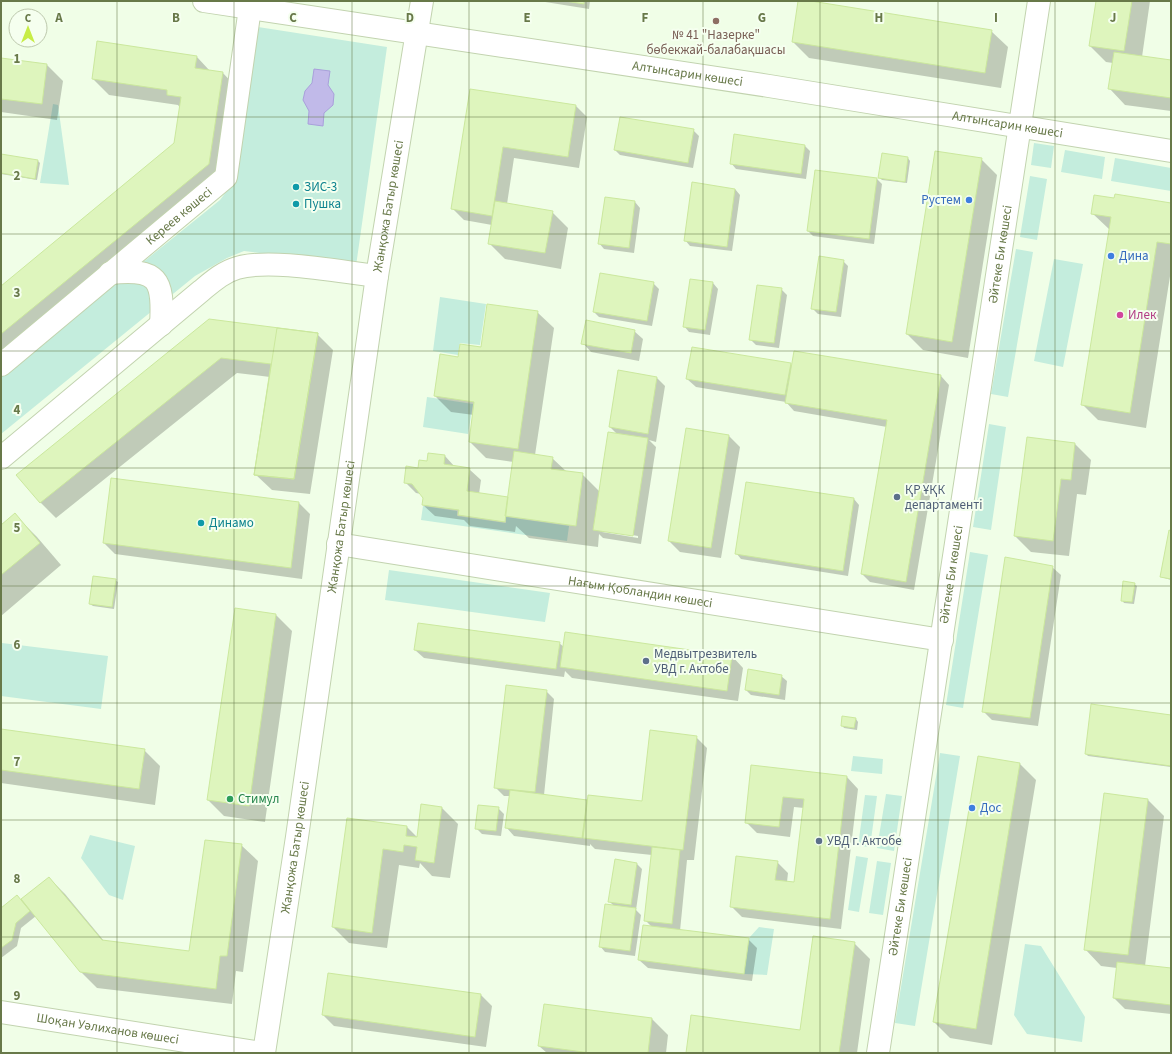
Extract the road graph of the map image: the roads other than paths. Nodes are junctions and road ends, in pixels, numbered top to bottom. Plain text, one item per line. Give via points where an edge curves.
1 (204, 1) edge
2 (422, 1) edge
3 (1039, 1) edge
4 (250, 8) junction
5 (417, 32) junction
6 (1020, 126) junction
7 (1171, 150) edge
8 (110, 273) junction
9 (377, 276) junction
10 (161, 325) junction
11 (1, 365) edge
12 (1, 458) edge
13 (338, 544) junction
14 (942, 640) junction
15 (1, 1012) edge
16 (263, 1053) edge
17 (878, 1053) edge

1 - 4 street, Алтынсарин көшесі
2 - 5 street, Жанқожа Батыр көшесі
3 - 6 street, Әйтеке Би көшесі
4 - 5 street, Алтынсарин көшесі
4 - 8 street, Кереев көшесі via 226,177
5 - 6 street, Алтынсарин көшесі
5 - 9 street, Жанқожа Батыр көшесі
6 - 7 street, Алтынсарин көшесі
6 - 14 street, Әйтеке Би көшесі
8 - 10 street via 143,272 156,280 161,292
8 - 11 street, Кереев көшесі
9 - 10 street via 281,265 237,268 218,278
9 - 13 street, Жанқожа Батыр көшесі
10 - 12 street
13 - 14 street, Нағым Қобландин көшесі
13 - 16 street, Жанқожа Батыр көшесі via 297,837
14 - 17 street, Әйтеке Би көшесі
15 - 16 street, Шоқан Уәлиханов көшесі

